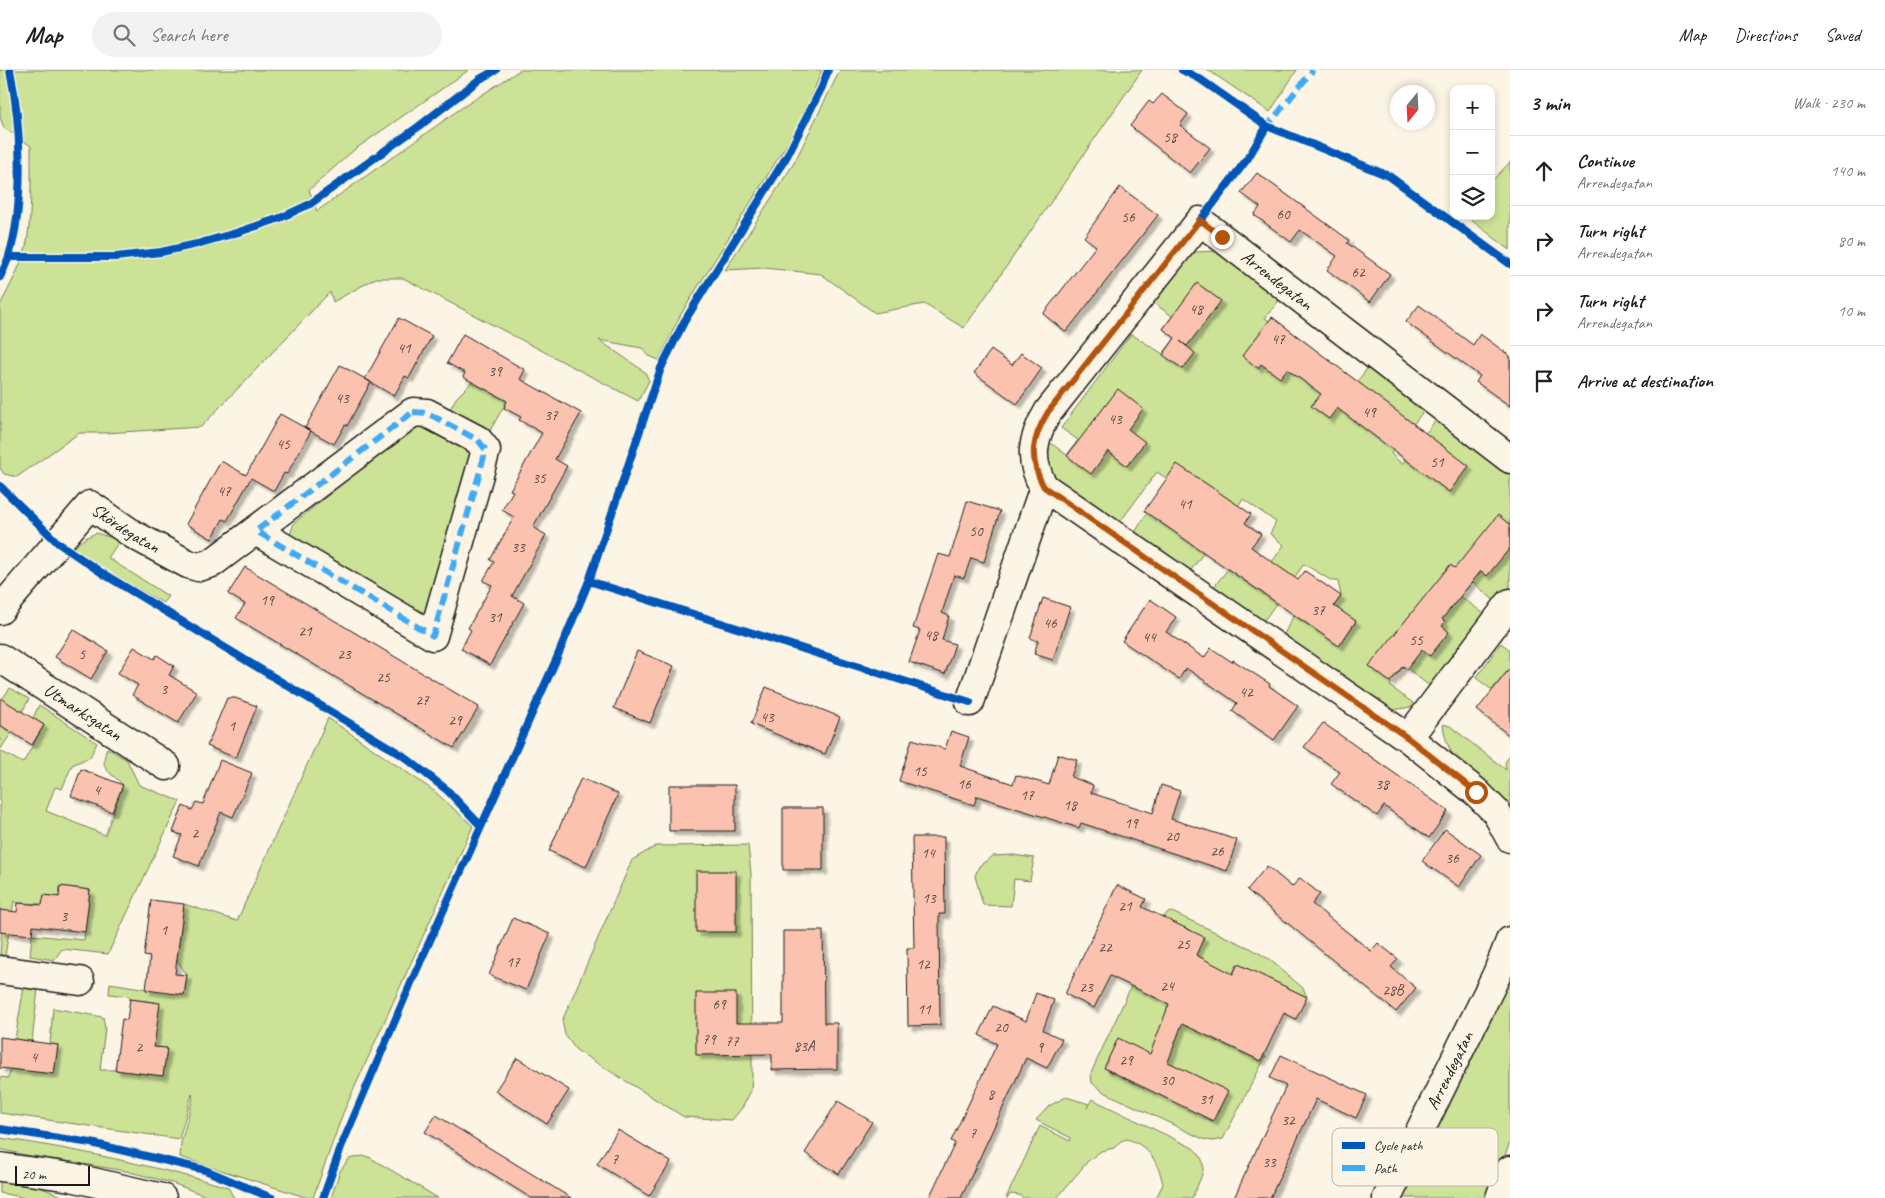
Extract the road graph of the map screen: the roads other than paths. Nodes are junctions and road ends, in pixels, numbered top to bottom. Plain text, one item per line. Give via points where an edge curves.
1 (1510, 459) edge
2 (1044, 487) junction
3 (256, 531) junction
4 (1510, 603) edge
5 (0, 610) edge
6 (0, 658) edge
7 (970, 702) dead end
8 (1408, 738) junction
9 (166, 766) dead end
10 (1510, 838) edge
11 (1510, 941) edge
12 (0, 970) edge
13 (80, 981) dead end
14 (1421, 1128) edge
15 (0, 1168) edge
16 (1510, 1170) edge
17 (1393, 1186) edge
18 (162, 1198) edge
19 (1387, 1198) edge
20 (1500, 1198) edge

1 - 2 street, Arrendegatan via 1200,220 1039,428 1034,444 1034,461
2 - 7 street
2 - 8 street
3 - 3 street via 413,412 427,413 478,440 486,450 433,636
3 - 5 street, Skördegatan via 212,563 198,567 134,535 90,505
4 - 8 street
6 - 9 street, Utmarksgatan
8 - 10 street via 1476,792 1496,812
11 - 14 street, Arrendegatan
12 - 13 street
15 - 18 street via 71,1177
16 - 20 street
17 - 19 street, Arrendegatan

